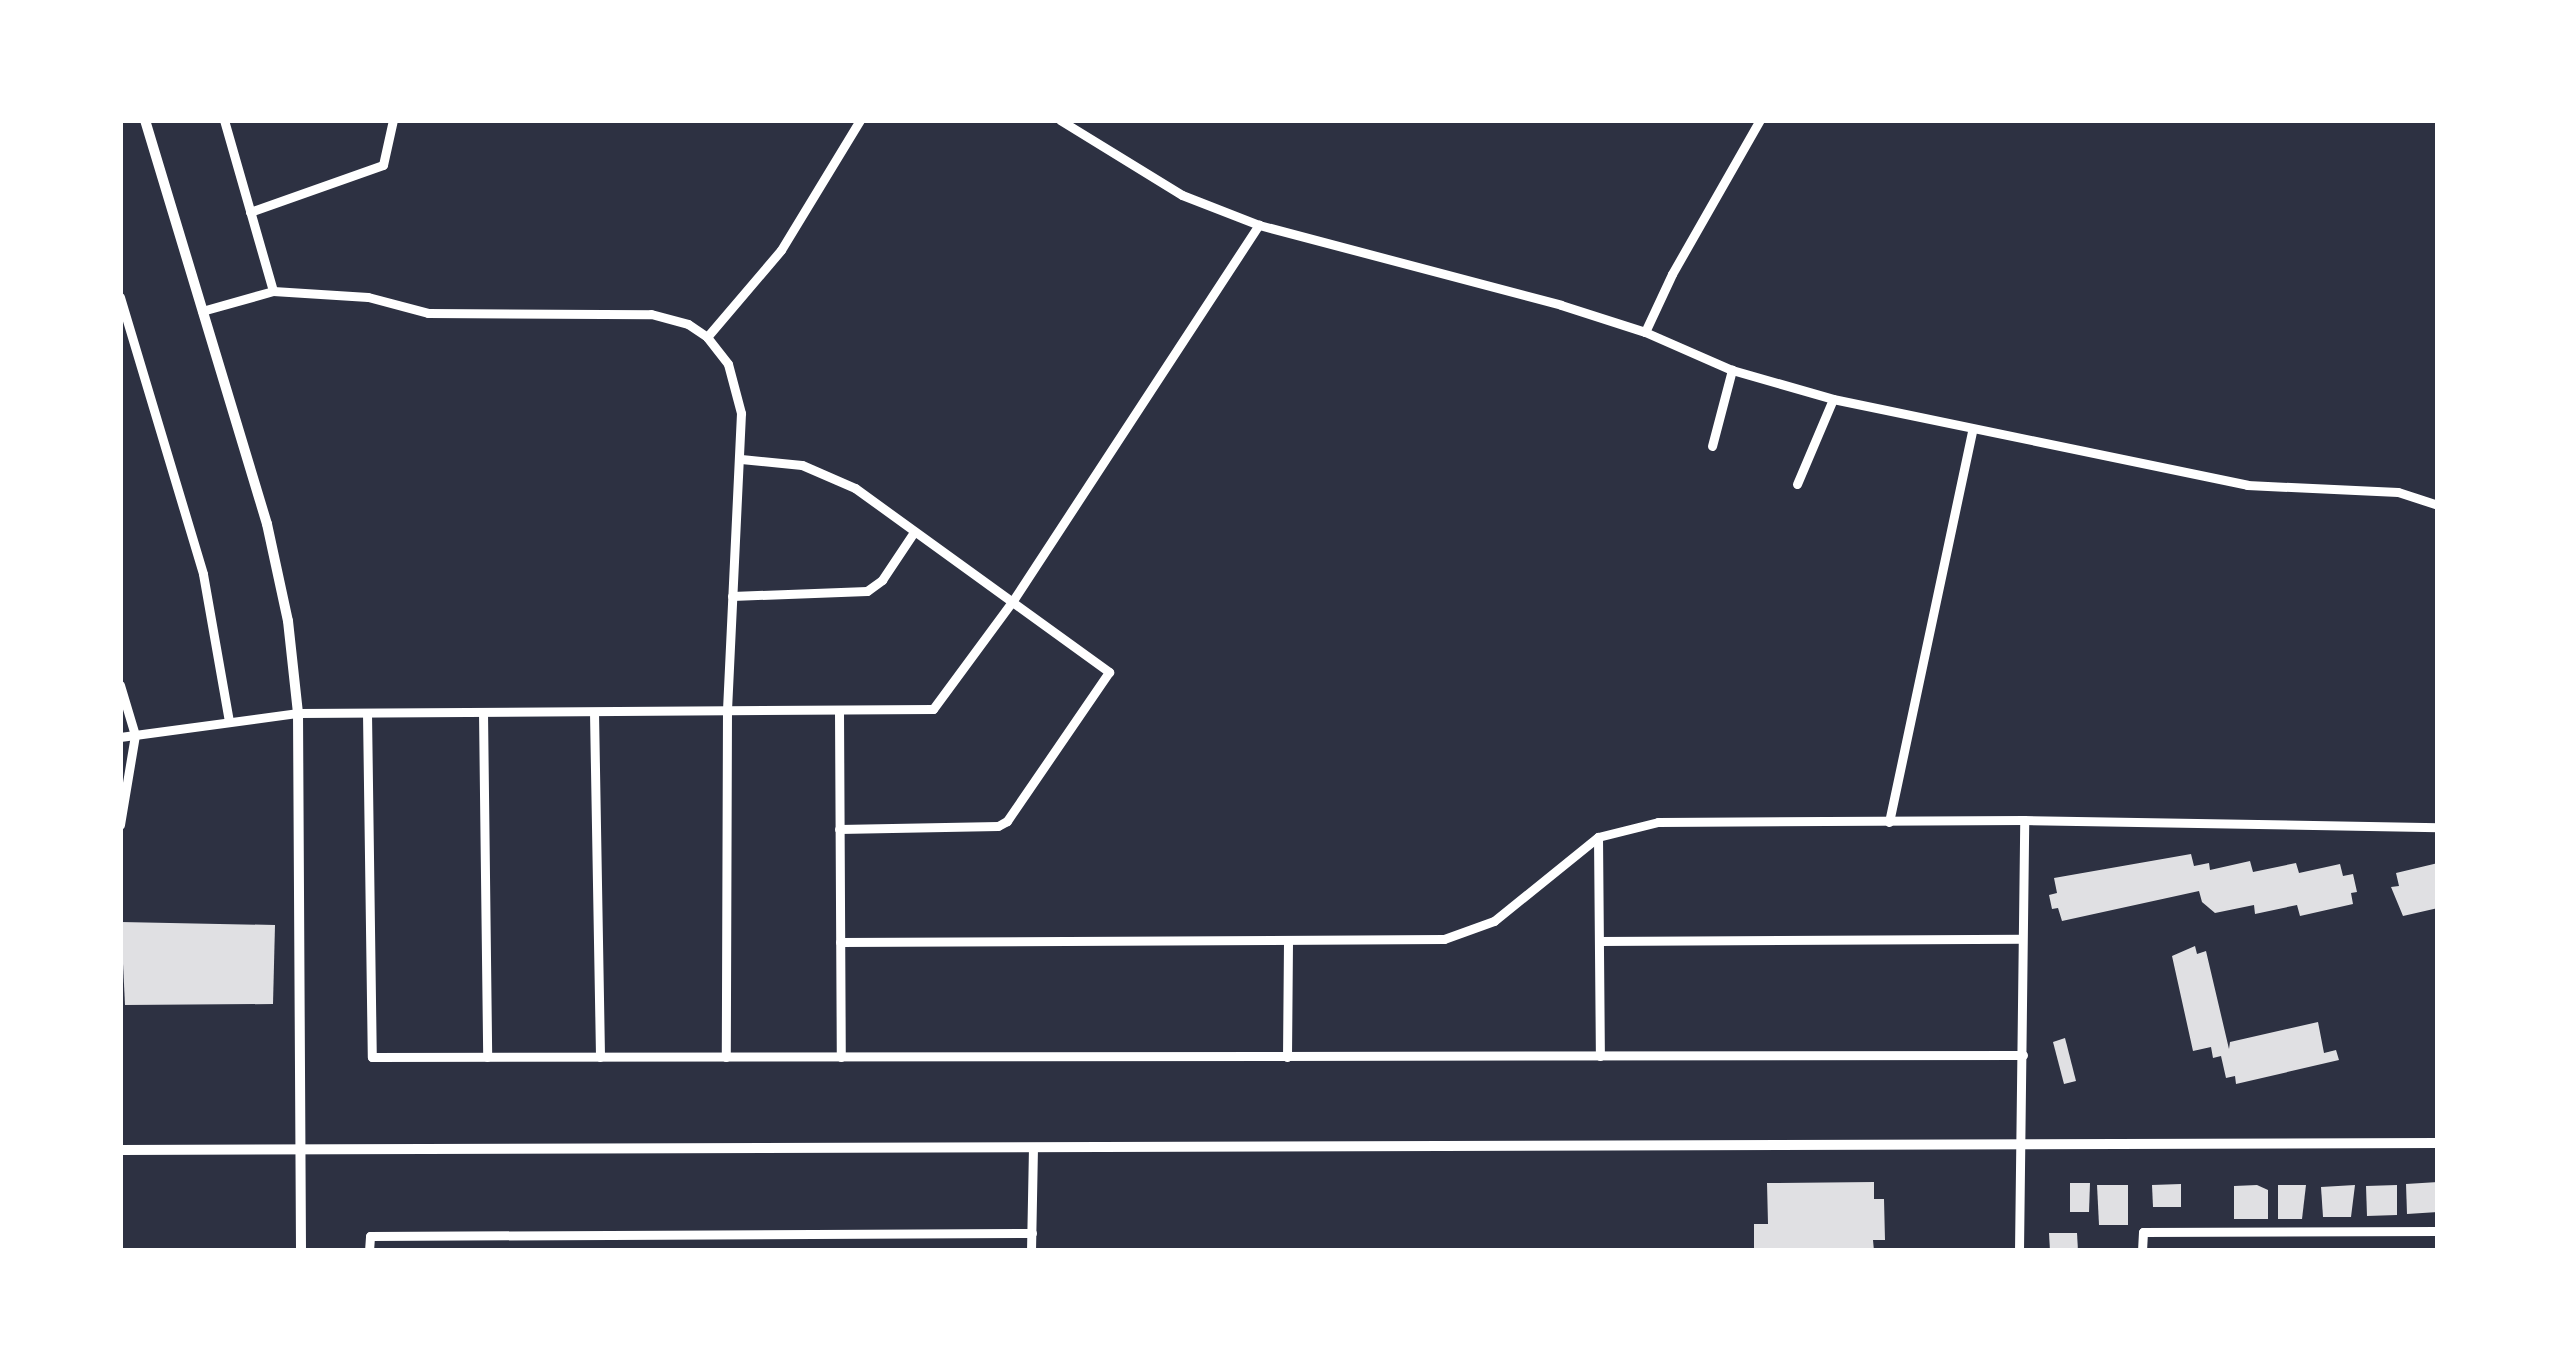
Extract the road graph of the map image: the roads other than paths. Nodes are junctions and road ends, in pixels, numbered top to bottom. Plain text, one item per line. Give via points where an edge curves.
1 (145, 120) edge
2 (224, 120) edge
3 (393, 120) edge
4 (860, 120) edge
5 (1060, 120) edge
6 (1760, 120) edge
7 (250, 212) junction
8 (1259, 225) junction
9 (273, 291) junction
10 (120, 297) edge
11 (202, 311) junction
12 (1646, 332) junction
13 (125, 335) edge
14 (707, 337) junction
15 (1732, 370) junction
16 (1833, 398) junction
17 (1972, 432) junction
18 (1712, 446) dead end
19 (741, 459) junction
20 (1797, 484) dead end
21 (2438, 505) edge
22 (914, 532) junction
23 (732, 596) junction
24 (1012, 602) junction
25 (120, 685) edge
26 (727, 710) junction
27 (839, 711) junction
28 (483, 712) junction
29 (594, 712) junction
30 (298, 713) junction
31 (367, 713) junction
32 (229, 722) junction
33 (135, 735) junction
34 (120, 737) edge
35 (2024, 820) junction
36 (1889, 822) junction
37 (120, 825) edge
38 (2438, 827) edge
39 (839, 829) junction
40 (1598, 837) junction
41 (2022, 939) junction
42 (1599, 940) junction
43 (840, 942) junction
44 (1288, 943) junction
45 (2023, 1054) junction
46 (1600, 1056) junction
47 (487, 1057) junction
48 (600, 1057) junction
49 (726, 1057) junction
50 (841, 1057) junction
51 (1287, 1057) junction
52 (2019, 1143) junction
53 (2438, 1143) edge
54 (1033, 1147) junction
55 (120, 1150) edge
56 (304, 1150) junction
57 (2438, 1231) edge
58 (926, 1233) junction
59 (1032, 1233) junction
60 (706, 1234) junction
61 (814, 1234) junction
62 (594, 1235) junction
63 (482, 1236) junction
64 (302, 1251) edge
65 (370, 1251) edge
66 (482, 1251) edge
67 (594, 1251) edge
68 (706, 1251) edge
69 (814, 1251) edge
70 (926, 1251) edge
71 (1031, 1251) edge
72 (2019, 1251) edge
73 (2142, 1251) edge

1 - 11 street
2 - 7 street
3 - 7 street via 383,165
4 - 14 street via 781,250
5 - 8 street via 1183,195
6 - 12 street
7 - 9 street
8 - 12 street
8 - 24 street
9 - 11 street
9 - 14 street via 368,297 428,313 651,314
10 - 13 street
11 - 30 street via 267,524
12 - 15 street
13 - 32 street via 203,574
14 - 19 street via 737,386
15 - 16 street
15 - 18 street
16 - 17 street
16 - 20 street
17 - 21 street via 2247,485 2398,492
17 - 36 street
19 - 22 street via 828,473
19 - 23 street
22 - 23 street via 867,590
22 - 24 street
23 - 26 street
24 - 27 street via 933,709
24 - 39 street via 1109,672 1016,814 998,826
25 - 33 street
26 - 27 street
26 - 29 street
26 - 49 street
27 - 39 street
28 - 29 street
28 - 31 street
28 - 47 street
29 - 48 street
30 - 31 street
30 - 32 street
30 - 56 street
31 - 47 street via 372,1057
32 - 33 street
33 - 34 street
33 - 37 street
35 - 36 street
35 - 38 street
35 - 41 street
36 - 40 street via 1658,822
39 - 43 street
40 - 42 street
40 - 44 street via 1514,907 1467,933
41 - 42 street
41 - 45 street
42 - 46 street
43 - 44 street
43 - 50 street
44 - 51 street
45 - 46 street
45 - 52 street
46 - 51 street
47 - 48 street
48 - 49 street
49 - 50 street
50 - 51 street
52 - 53 street
52 - 54 street
52 - 72 street
54 - 56 street
54 - 59 street
55 - 56 street
56 - 64 street
57 - 73 street via 2143,1232
58 - 59 street
58 - 61 street
58 - 70 street
59 - 71 street
60 - 61 street
60 - 62 street
60 - 68 street
61 - 69 street
62 - 63 street
62 - 67 street
63 - 65 street via 370,1236
63 - 66 street

